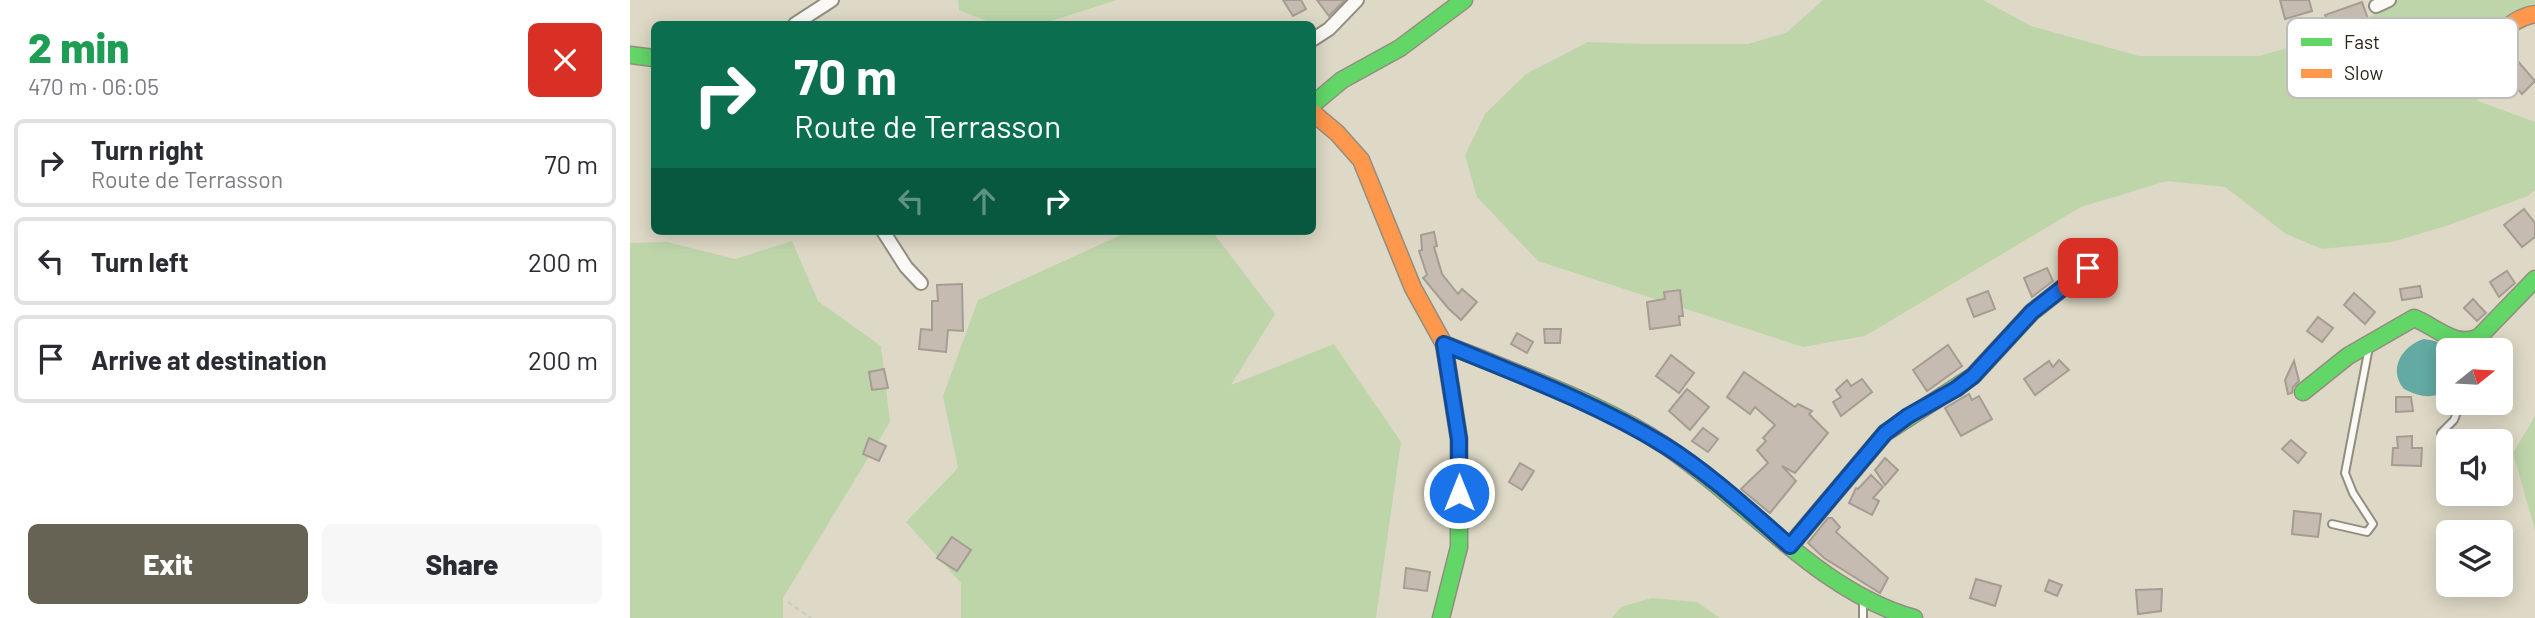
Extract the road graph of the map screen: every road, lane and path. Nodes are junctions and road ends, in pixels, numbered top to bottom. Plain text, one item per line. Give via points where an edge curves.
1 (832, 0) edge
2 (1357, 0) edge
3 (1464, 0) edge
4 (2389, 0) edge
5 (2376, 6) dead end
6 (2535, 14) edge
7 (2518, 19) edge
8 (800, 21) edge
9 (1316, 37) edge
10 (630, 55) edge
11 (651, 58) edge
12 (1316, 102) edge
13 (1316, 115) edge
14 (886, 235) edge
15 (2088, 268) dead end
16 (2535, 279) edge
17 (921, 283) dead end
18 (2455, 338) edge
19 (2478, 338) edge
20 (2370, 342) junction
21 (1444, 344) junction
22 (2303, 392) dead end
23 (2456, 415) edge
24 (2445, 429) edge
25 (2332, 524) dead end
26 (1790, 546) junction
27 (1863, 598) junction
28 (788, 602) dead end
29 (1887, 614) edge
30 (811, 618) edge
31 (1441, 618) edge
32 (1863, 618) edge
33 (1914, 618) edge

1 - 8 street
2 - 9 street
3 - 12 street
4 - 5 street
6 - 7 street
10 - 11 street
13 - 21 street via 1361,160 1413,288
14 - 17 street
15 - 26 street via 2032,312 1973,376 1885,433
16 - 19 street
18 - 20 street via 2414,318
20 - 22 street
20 - 25 lane via 2345,474 2373,524 2367,532
21 - 26 street via 1588,404 1666,446
21 - 31 street via 1459,439 1460,547
23 - 24 lane
26 - 27 street
27 - 29 street
27 - 32 lane
28 - 30 path
29 - 33 street

